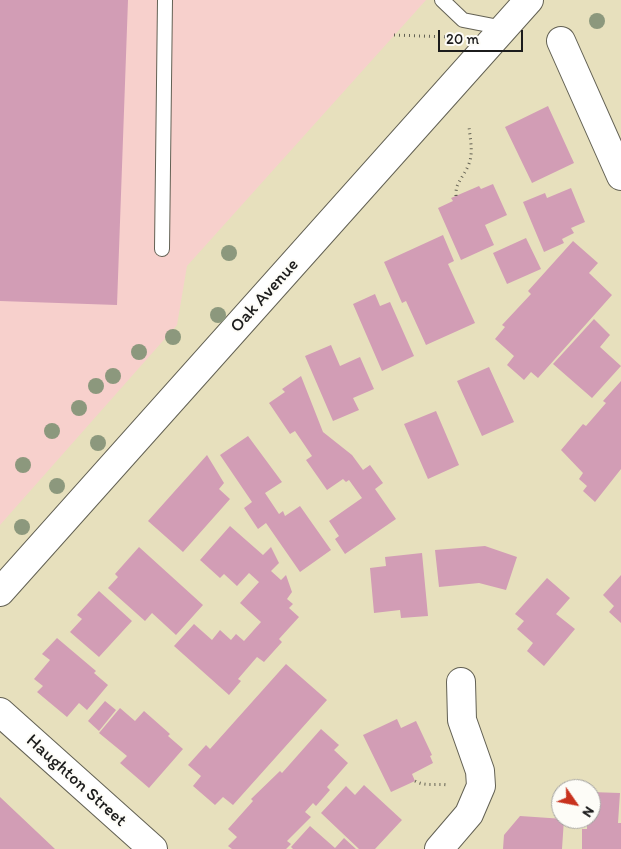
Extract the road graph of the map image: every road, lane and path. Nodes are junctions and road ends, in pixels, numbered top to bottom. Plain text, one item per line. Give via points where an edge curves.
1 (165, 0) edge
2 (442, 0) edge
3 (529, 0) edge
4 (504, 28) junction
5 (394, 35) dead end
6 (448, 37) dead end
7 (561, 41) dead end
8 (469, 126) dead end
9 (621, 176) edge
10 (456, 196) dead end
11 (162, 249) dead end
12 (0, 592) edge
13 (461, 682) dead end
14 (0, 712) edge
15 (416, 781) dead end
16 (448, 785) dead end
17 (153, 849) edge
18 (440, 849) edge

1 - 11 lane
2 - 4 lane via 463,20
3 - 4 street, Oak Avenue
4 - 12 street, Oak Avenue
5 - 6 path
7 - 9 street
8 - 10 path via 469,165 456,188
13 - 18 street via 462,720 480,772 481,786 468,814
14 - 17 street, Haughton Street
15 - 16 path via 423,785

